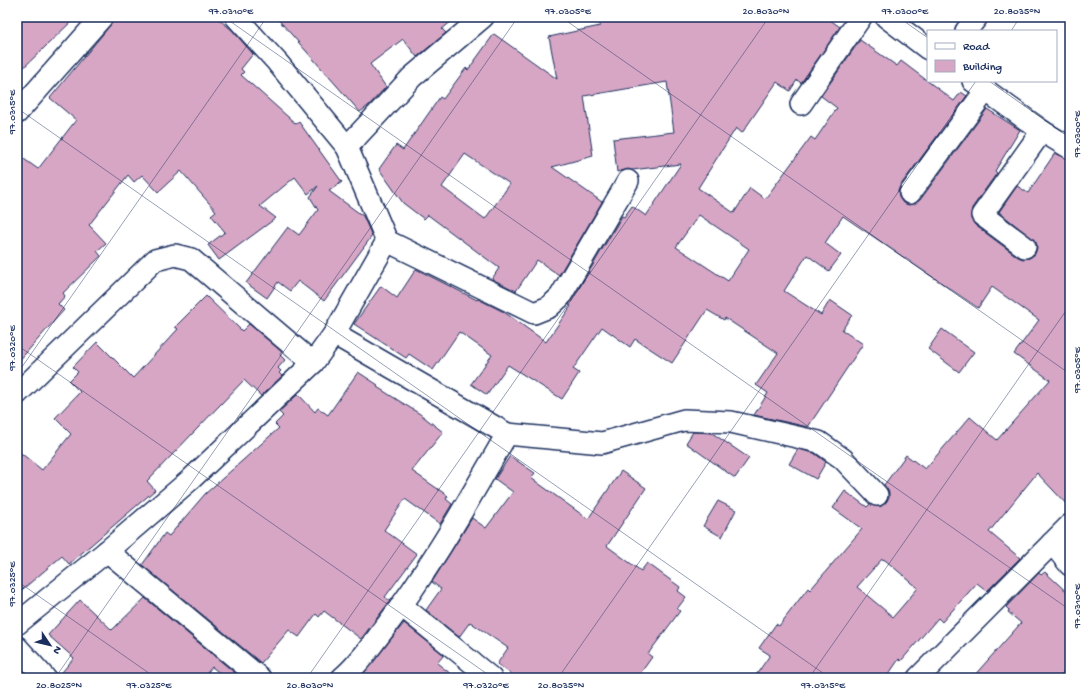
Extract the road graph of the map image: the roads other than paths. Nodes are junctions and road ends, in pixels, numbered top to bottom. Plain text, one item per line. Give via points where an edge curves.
1 (102, 17) edge
2 (236, 17) edge
3 (483, 17) edge
4 (861, 17) edge
5 (886, 17) edge
6 (977, 17) edge
7 (967, 30) edge
8 (927, 48) edge
9 (980, 85) edge
10 (800, 104) dead end
11 (17, 113) edge
12 (1042, 131) junction
13 (347, 147) junction
14 (1070, 148) edge
15 (628, 181) dead end
16 (910, 193) dead end
17 (387, 241) junction
18 (1025, 247) dead end
19 (334, 334) junction
20 (313, 363) junction
21 (17, 394) edge
22 (507, 434) junction
23 (876, 495) dead end
24 (1070, 525) edge
25 (1052, 543) junction
26 (107, 551) junction
27 (1070, 565) edge
28 (402, 606) junction
29 (17, 624) edge
30 (17, 647) edge
31 (45, 678) edge
32 (260, 678) edge
33 (342, 678) edge
34 (490, 678) edge
35 (918, 678) edge

1 - 11 street
2 - 13 street
3 - 13 street via 412,77
4 - 10 street
5 - 8 street
6 - 7 street
9 - 12 street
9 - 16 street
12 - 14 street
12 - 18 street via 982,215
13 - 17 street
15 - 17 street via 560,297 549,307 534,312
17 - 19 street
19 - 20 street
19 - 22 street
20 - 21 street via 191,259 175,255 155,260
20 - 26 street via 190,480
22 - 23 street via 602,443 684,420 731,422 819,442 843,459
22 - 28 street
24 - 25 street
25 - 27 street
25 - 35 street
26 - 29 street
26 - 32 street
28 - 33 street via 353,669
28 - 34 street
30 - 31 street

